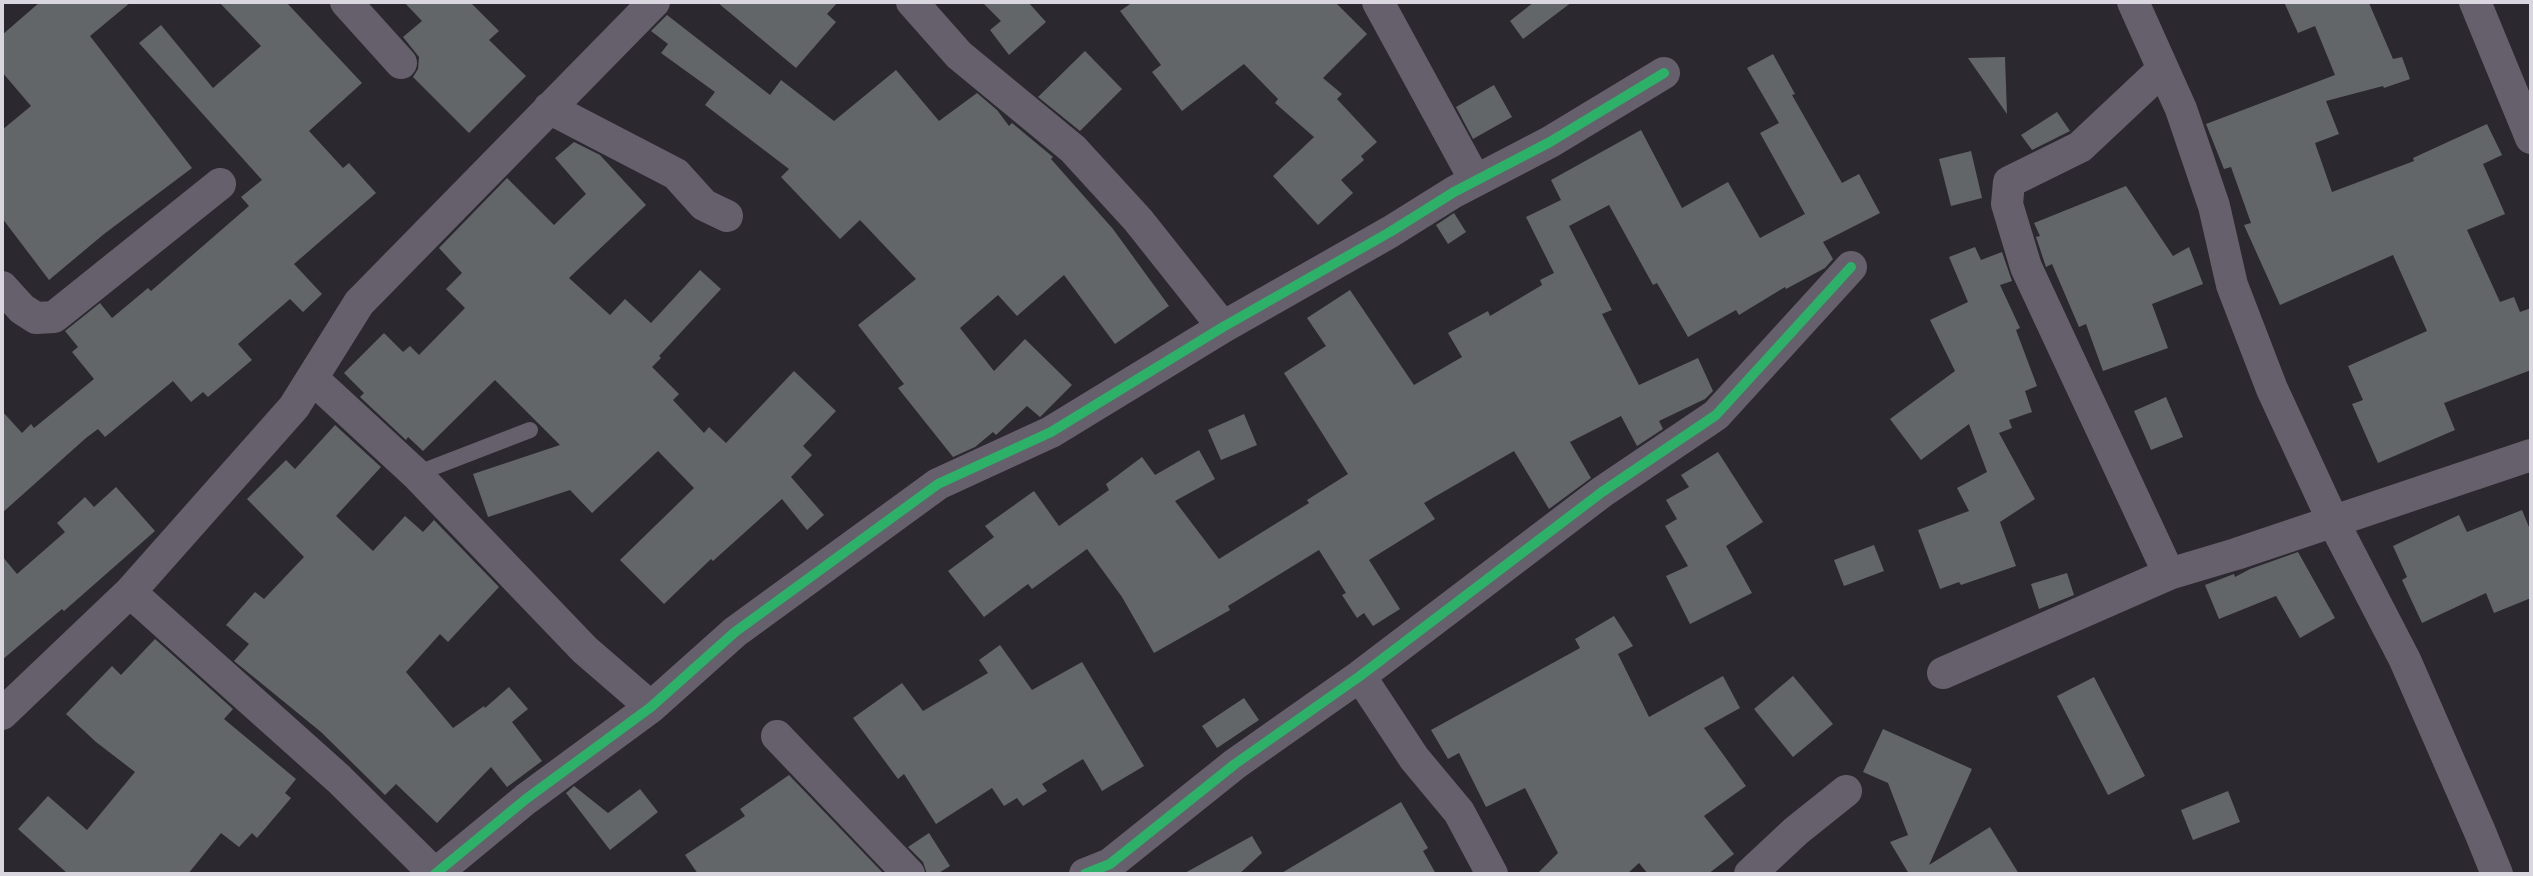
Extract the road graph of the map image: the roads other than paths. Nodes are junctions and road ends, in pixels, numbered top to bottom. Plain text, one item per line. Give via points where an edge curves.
1 (346, 2) edge
2 (654, 2) edge
3 (912, 2) edge
4 (1378, 2) edge
5 (2133, 2) edge
6 (2475, 2) edge
7 (401, 63) dead end
8 (2162, 70) junction
9 (1664, 73) dead end
10 (549, 108) junction
11 (2531, 138) edge
12 (1475, 180) junction
13 (220, 184) dead end
14 (727, 216) dead end
15 (1851, 267) dead end
16 (2, 287) edge
17 (1223, 327) junction
18 (312, 378) junction
19 (530, 430) dead end
20 (2531, 455) edge
21 (416, 474) junction
22 (2333, 522) junction
23 (2169, 574) junction
24 (130, 592) junction
25 (1943, 673) dead end
26 (1360, 676) junction
27 (651, 707) junction
28 (2, 714) edge
29 (777, 736) dead end
30 (1846, 791) dead end
31 (1104, 871) edge
32 (435, 874) edge
33 (909, 874) edge
34 (1492, 874) edge
35 (1750, 874) edge
36 (2497, 874) edge

1 - 7 street
2 - 10 street
3 - 17 street via 959,55 1073,149 1138,220
4 - 12 street
5 - 8 street
6 - 11 street
8 - 22 street via 2181,109 2214,206 2237,298 2272,389
8 - 23 street via 2080,147 2009,182 2007,204 2026,267
9 - 12 street via 1550,142
10 - 14 street via 676,174 704,205
10 - 18 street via 359,303
12 - 17 street
13 - 16 street via 54,317 36,318
15 - 26 street via 1716,415 1602,492
17 - 27 street via 1051,432 937,485 735,632
18 - 21 street
18 - 24 street via 294,407
19 - 21 lane
20 - 22 street
21 - 27 street via 585,650
22 - 23 street
22 - 36 street via 2405,660
23 - 25 street
24 - 28 street
24 - 32 street via 340,779
26 - 31 street via 1235,764
26 - 34 street via 1414,758 1459,812
27 - 32 street via 526,799
29 - 33 street
30 - 35 street

